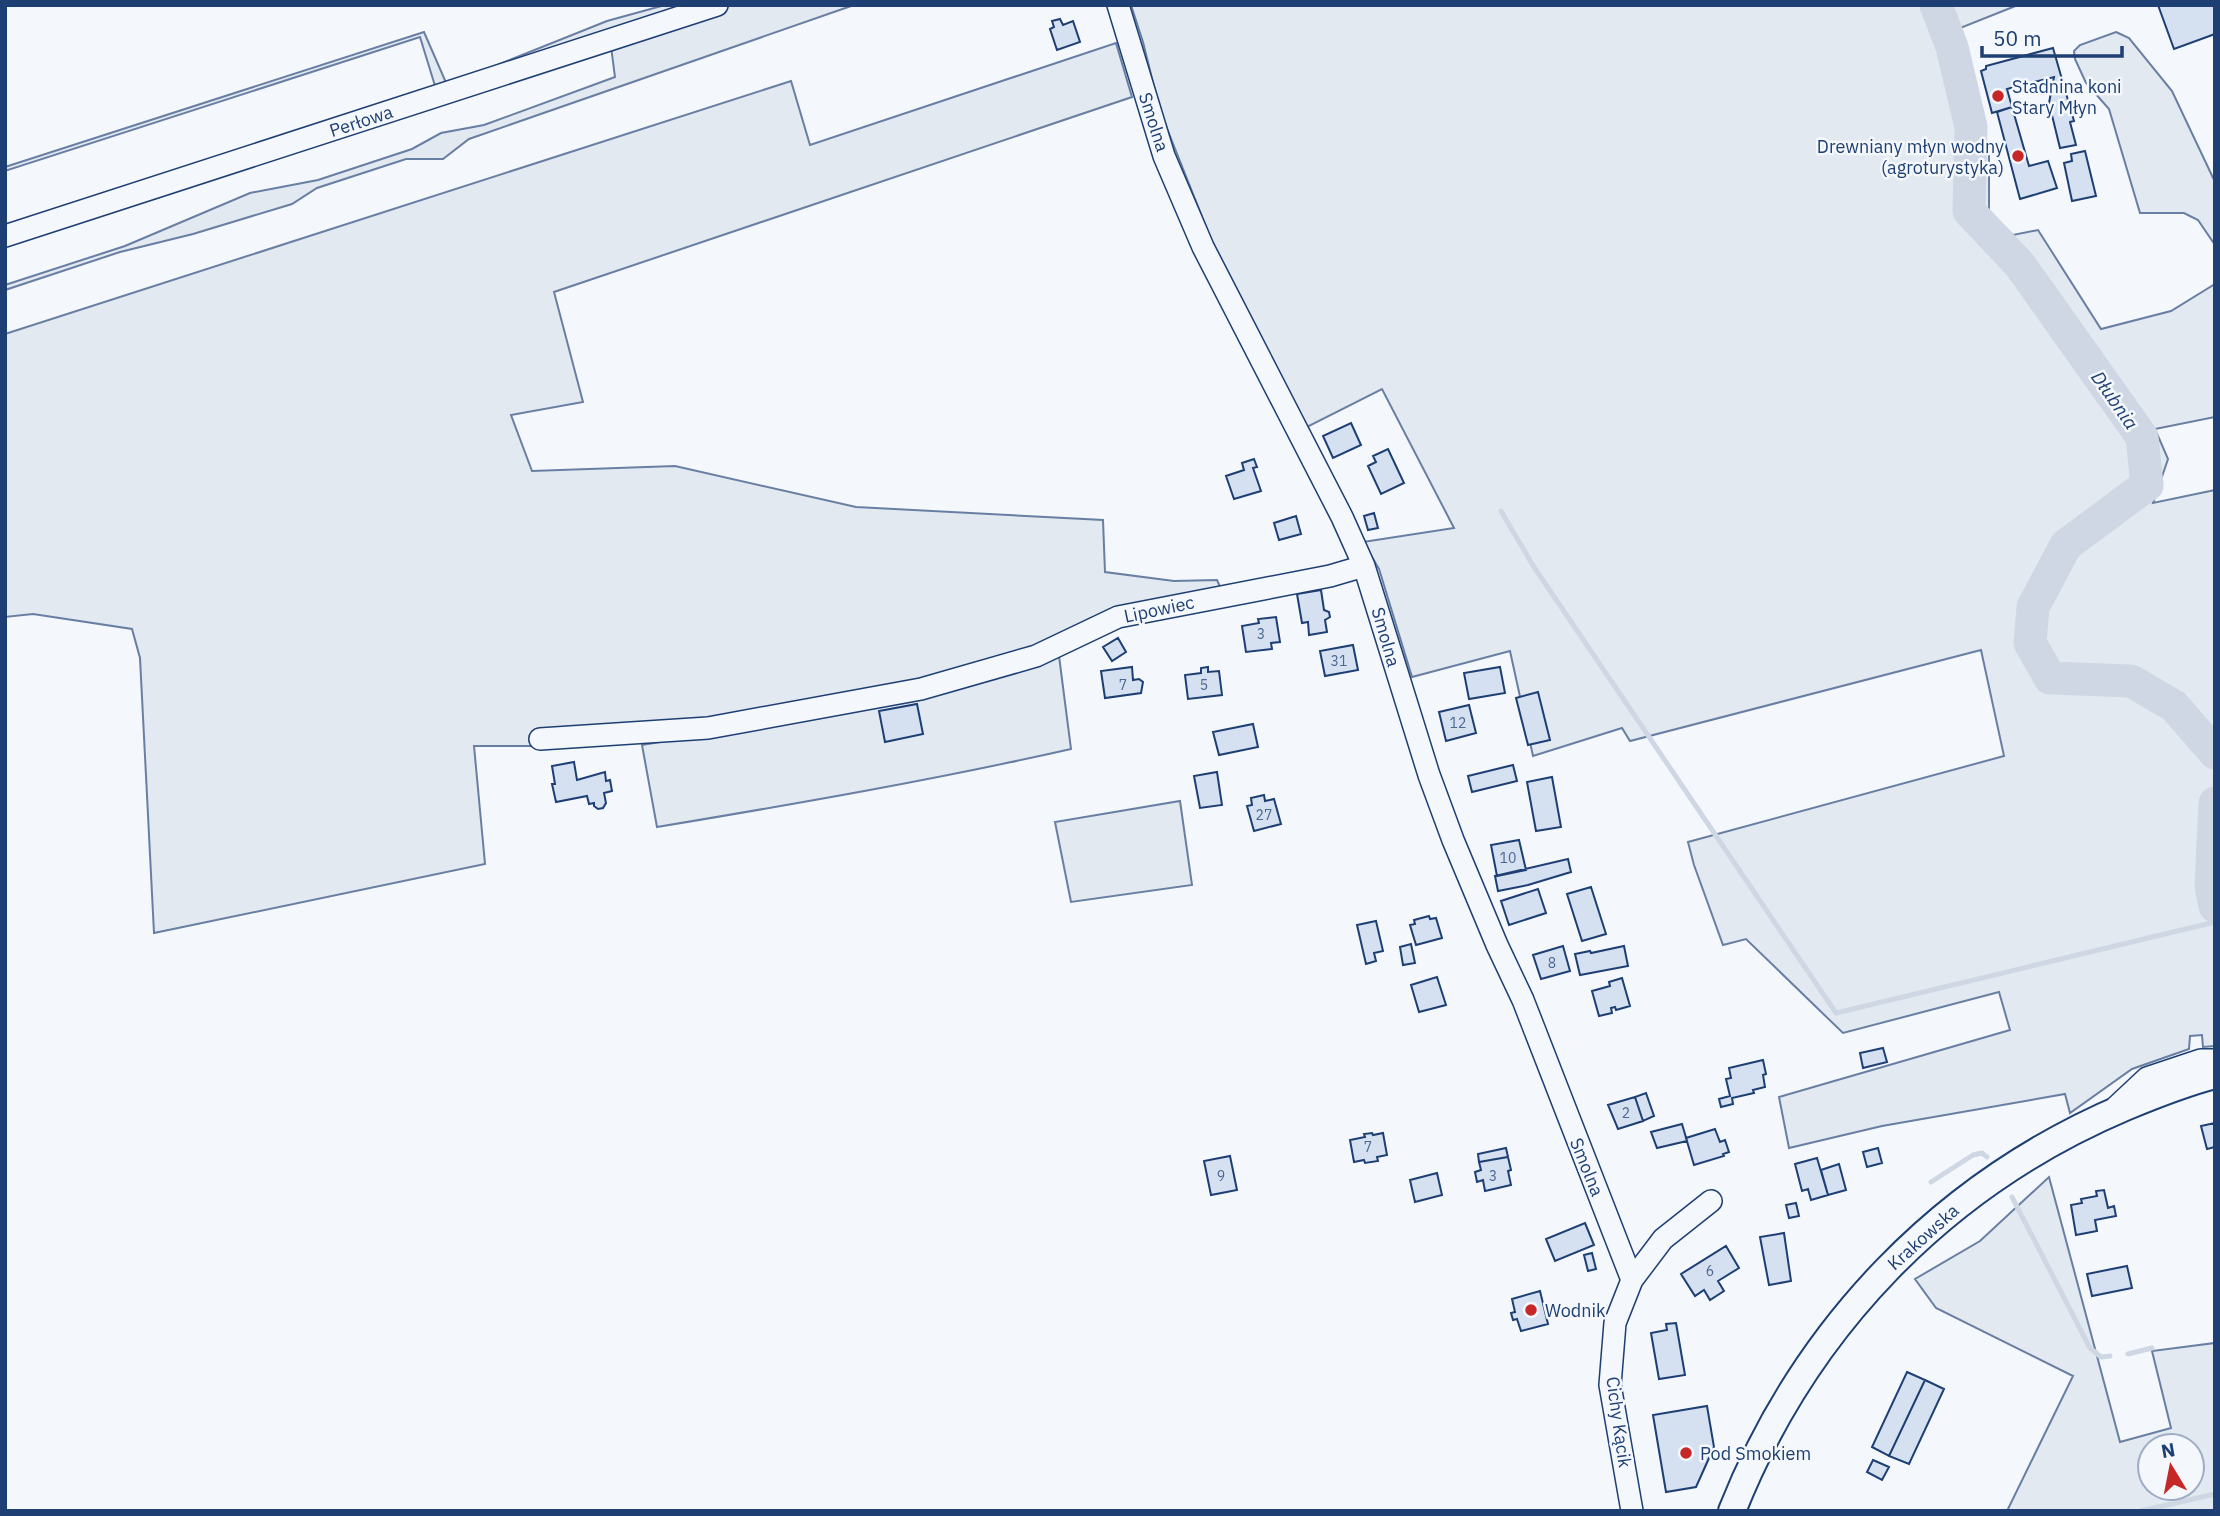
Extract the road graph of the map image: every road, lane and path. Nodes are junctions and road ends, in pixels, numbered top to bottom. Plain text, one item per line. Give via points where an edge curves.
1 (717, 5) edge
2 (1118, 5) edge
3 (5, 236) edge
4 (1364, 566) junction
5 (540, 739) dead end
6 (2215, 1060) edge
7 (2215, 1075) edge
8 (2109, 1114) junction
9 (1711, 1201) dead end
10 (1632, 1280) junction
11 (1632, 1511) edge
12 (1732, 1511) edge

1 - 3 street, Perłowa
2 - 4 street, Smolna via 1164,156 1203,247
4 - 5 street, Lipowiec via 1118,617 1036,656 921,689 708,728
4 - 10 street, Smolna via 1448,827 1523,1000
6 - 8 street via 2201,1060 2147,1078
7 - 8 main road, Krakowska
8 - 12 main road, Krakowska via 1997,1175 1881,1275 1828,1340 1782,1408
9 - 10 street, Cichy Kącik via 1663,1239
10 - 11 street, Cichy Kącik via 1615,1324 1610,1385

